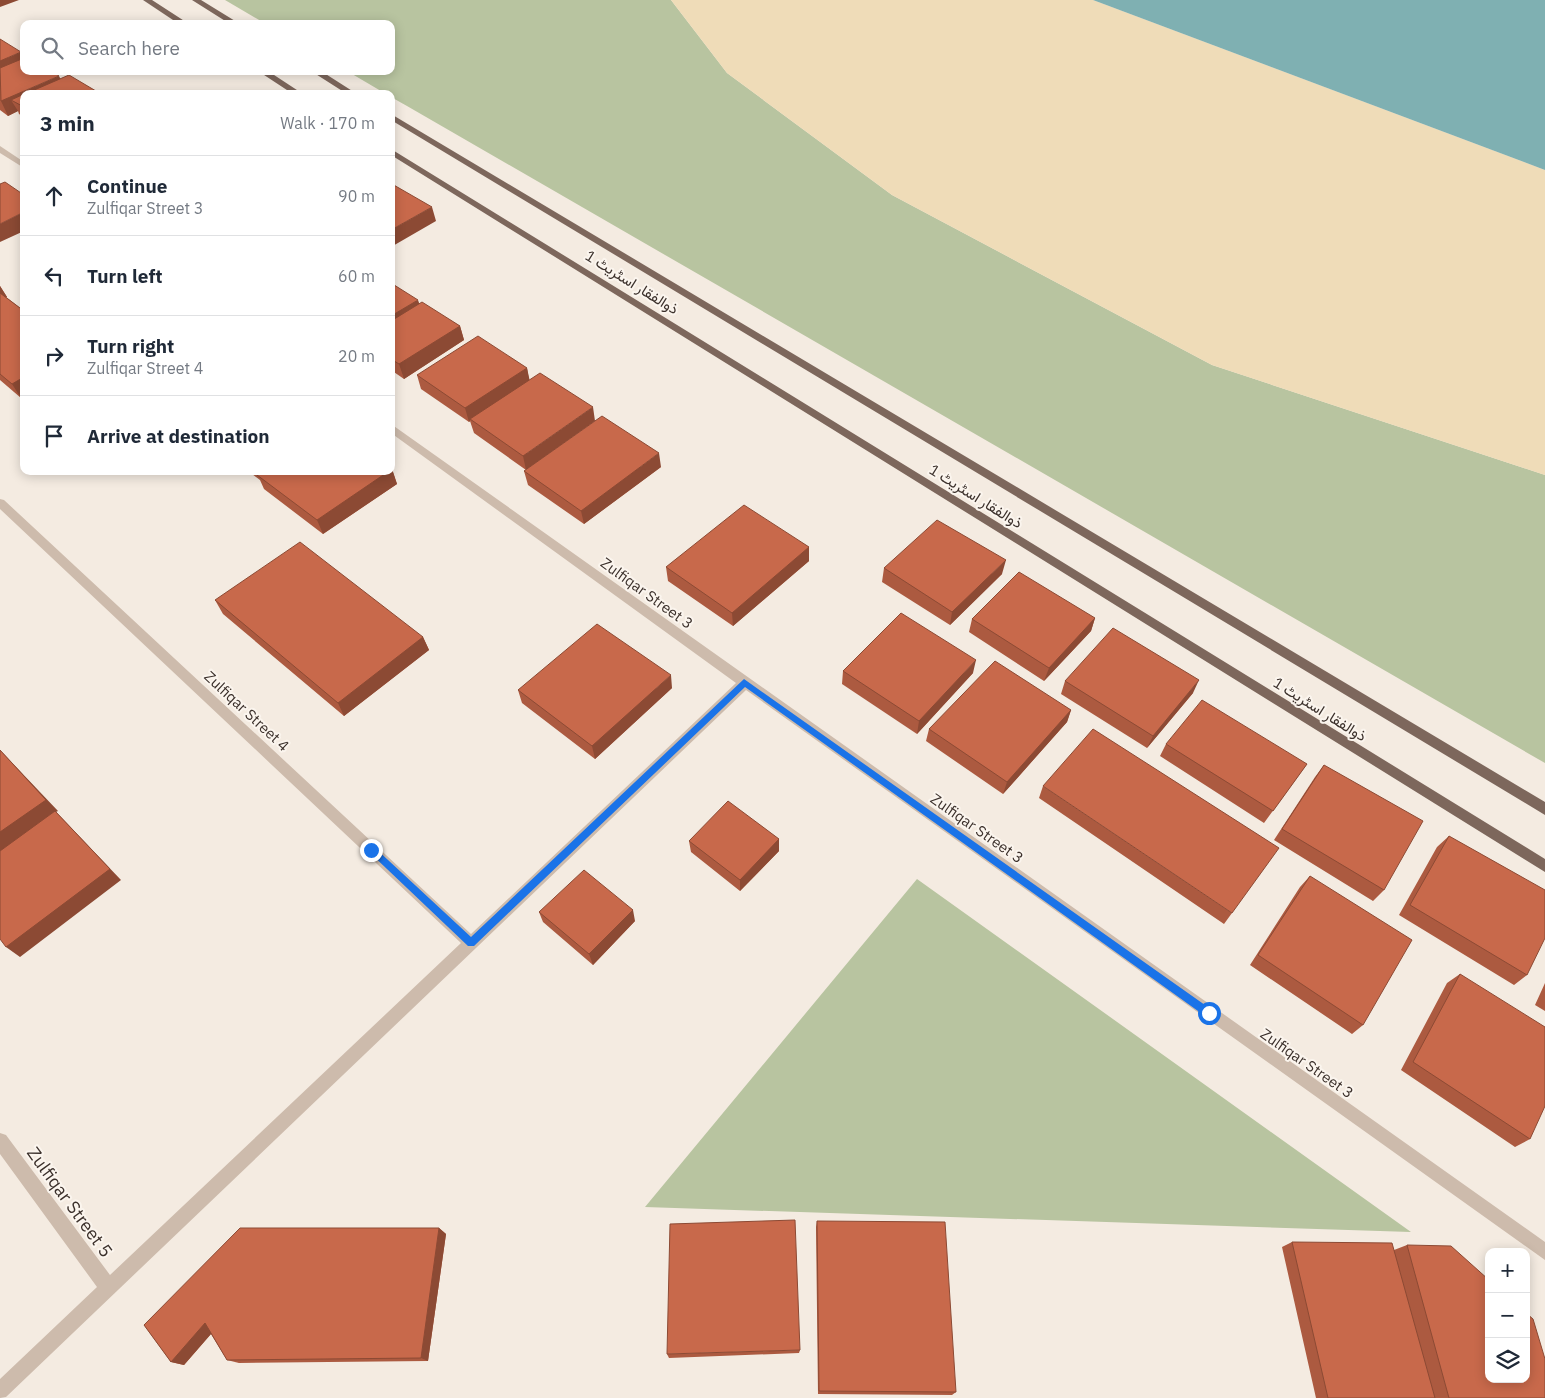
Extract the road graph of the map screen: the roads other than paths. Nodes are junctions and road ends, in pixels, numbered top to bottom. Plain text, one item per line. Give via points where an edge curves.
1 (147, 0) edge
2 (196, 0) edge
3 (179, 20) edge
4 (229, 20) edge
5 (268, 75) edge
6 (322, 75) edge
7 (293, 90) edge
8 (346, 90) edge
9 (395, 118) edge
10 (0, 150) edge
11 (395, 153) edge
12 (20, 163) edge
13 (395, 431) edge
14 (0, 503) edge
15 (744, 683) junction
16 (1545, 809) edge
17 (1545, 866) edge
18 (471, 943) junction
19 (0, 1141) edge
20 (1545, 1252) edge
21 (108, 1287) junction
22 (0, 1391) edge

1 - 3 main road
2 - 4 main road
5 - 7 main road
6 - 8 main road
9 - 16 main road, ذوالفقار اسٹریٹ 1
10 - 12 street
11 - 17 main road, ذوالفقار اسٹریٹ 1
13 - 15 street, Zulfiqar Street 3
14 - 18 street, Zulfiqar Street 4
15 - 18 street
15 - 20 street, Zulfiqar Street 3
18 - 21 street
19 - 21 street, Zulfiqar Street 5
21 - 22 street

